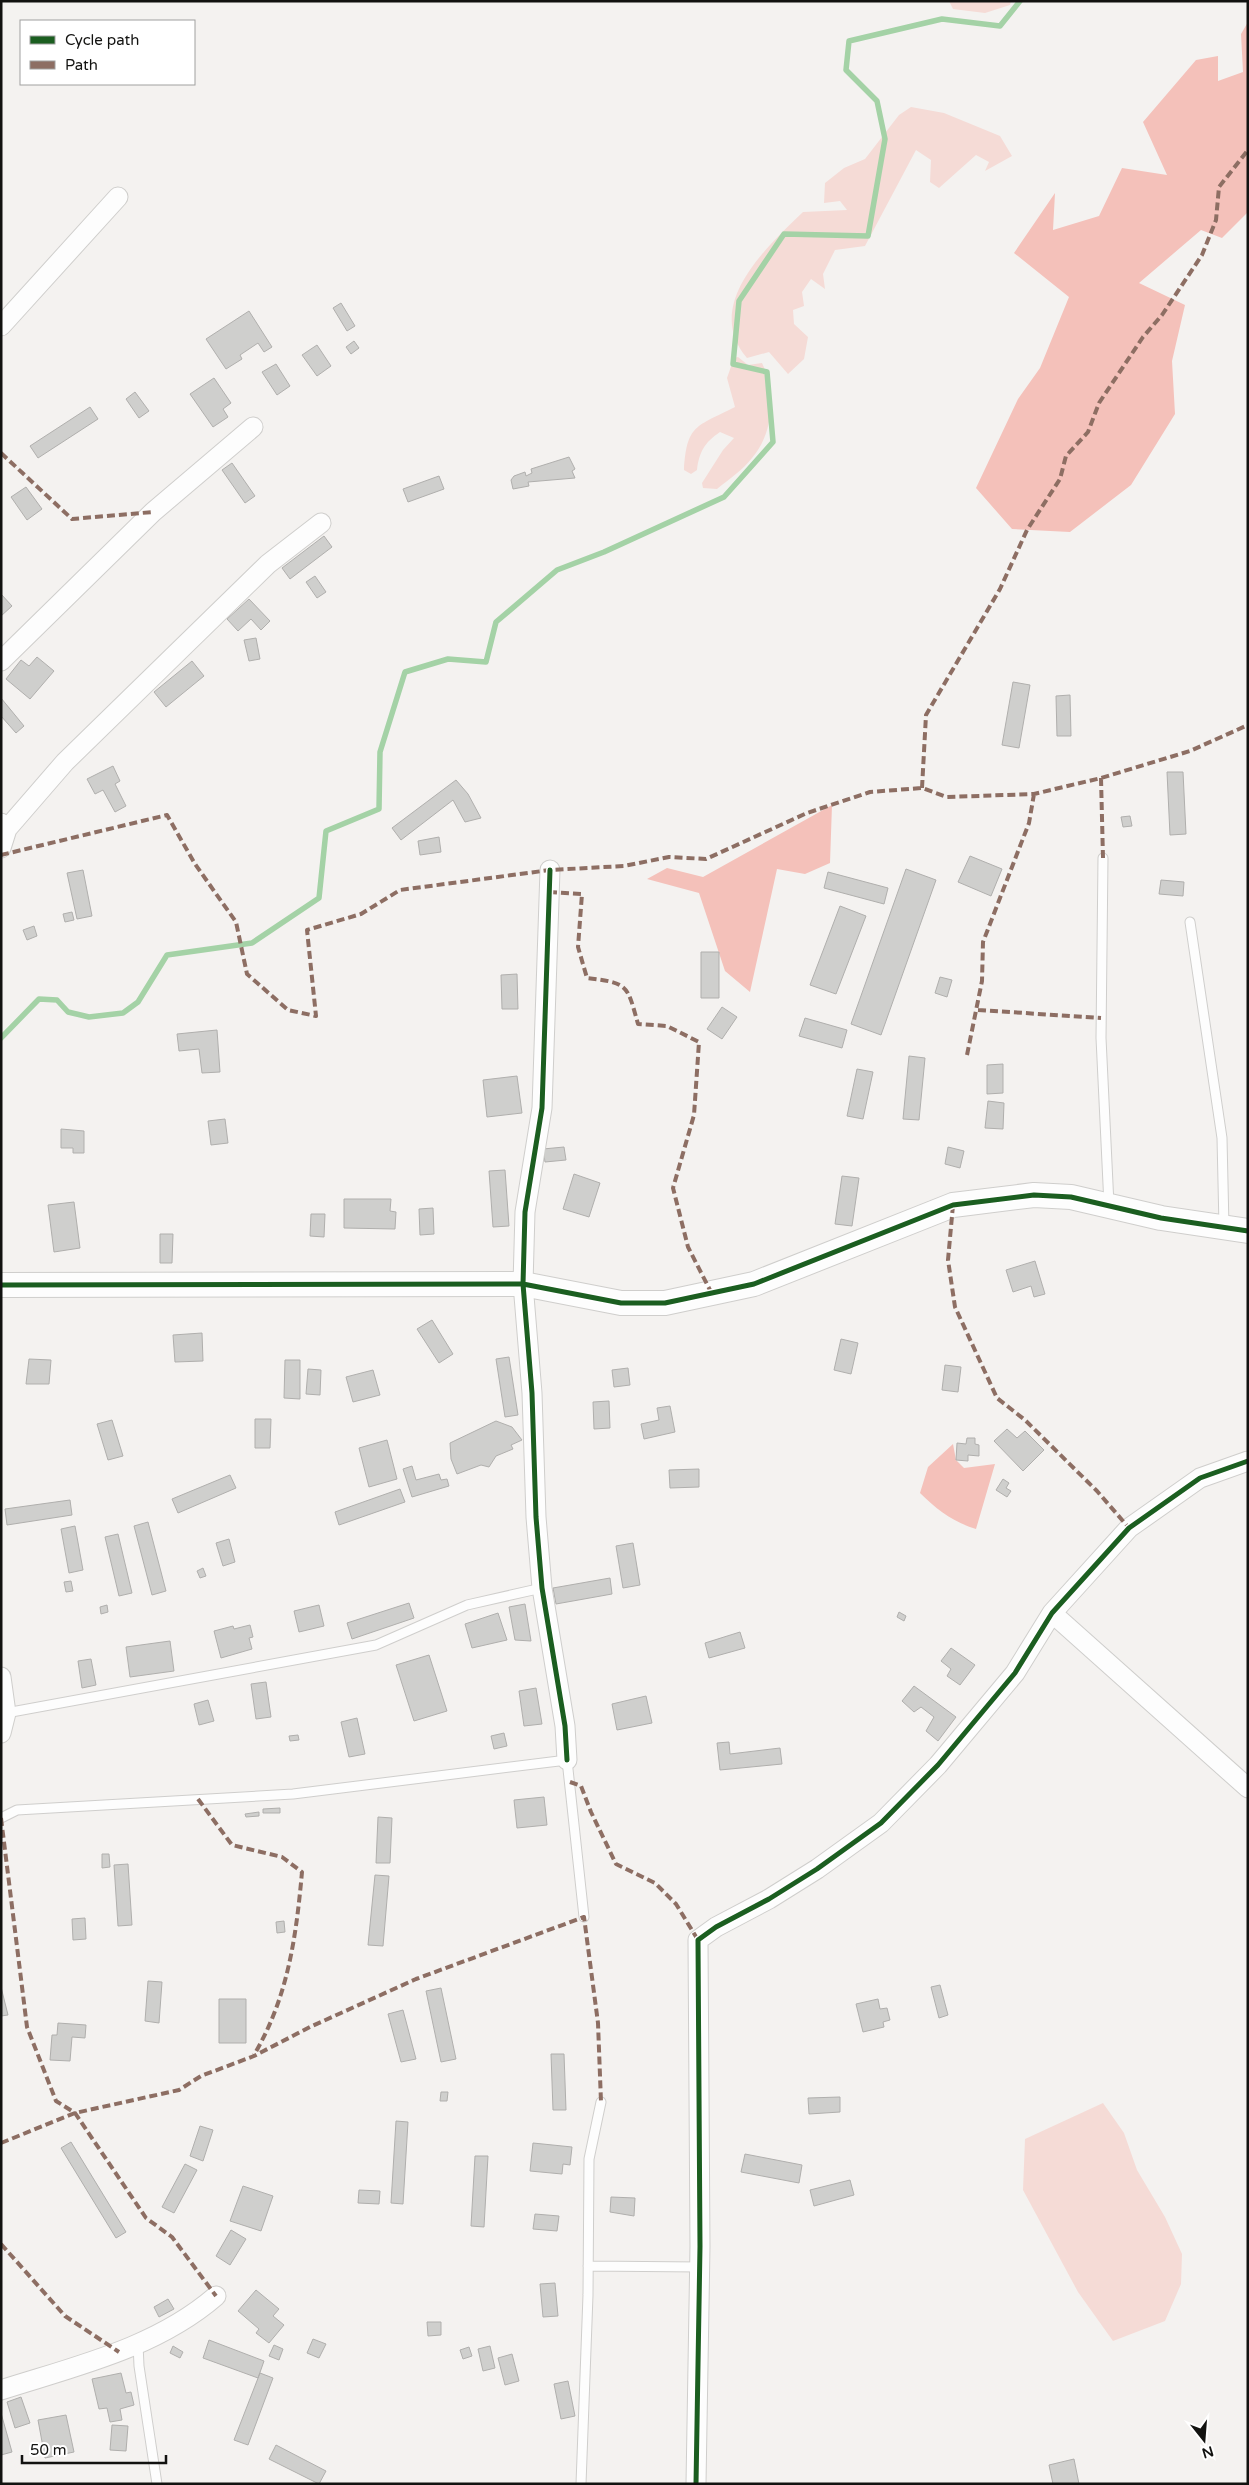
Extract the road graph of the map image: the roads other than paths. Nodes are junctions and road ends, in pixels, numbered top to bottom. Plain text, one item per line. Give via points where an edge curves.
1 (118, 197) dead end
2 (1, 326) edge
3 (253, 427) dead end
4 (321, 523) dead end
5 (1, 661) edge
6 (4, 826) edge
7 (1, 848) edge
8 (1103, 858) dead end
9 (550, 870) dead end
10 (1190, 922) dead end
11 (1109, 1207) junction
12 (1224, 1229) junction
13 (1248, 1231) edge
14 (523, 1284) junction
15 (1, 1285) edge
16 (1248, 1461) edge
17 (542, 1588) junction
18 (1052, 1613) junction
19 (1, 1677) edge
20 (6, 1713) junction
21 (1, 1733) edge
22 (568, 1760) junction
23 (1248, 1788) edge
24 (1, 1818) edge
25 (584, 1917) dead end
26 (601, 2102) dead end
27 (588, 2266) junction
28 (700, 2268) junction
29 (216, 2296) dead end
30 (138, 2344) junction
31 (1, 2390) edge
32 (157, 2484) edge
33 (581, 2484) edge
34 (696, 2484) edge

1 - 2 street
3 - 5 street via 153,512
4 - 6 street via 268,564
6 - 7 street
8 - 11 lane via 1101,1038
9 - 14 street via 542,1108 525,1212
10 - 12 lane via 1222,1138
11 - 12 street
11 - 14 street via 1071,1196 1034,1195 953,1205 754,1284 665,1303 621,1303
12 - 13 street
14 - 15 street
14 - 17 street
16 - 18 street via 1200,1478 1129,1528
17 - 20 lane via 466,1605 376,1645
17 - 22 street
18 - 23 street
18 - 28 street via 1014,1673 938,1765 881,1823 817,1869 698,1940
19 - 20 street
20 - 21 street
22 - 24 lane via 293,1794 17,1810
22 - 25 lane
26 - 27 lane via 589,2159
27 - 28 lane
27 - 33 lane
28 - 34 street
29 - 30 street via 196,2313
30 - 31 street
30 - 32 lane

